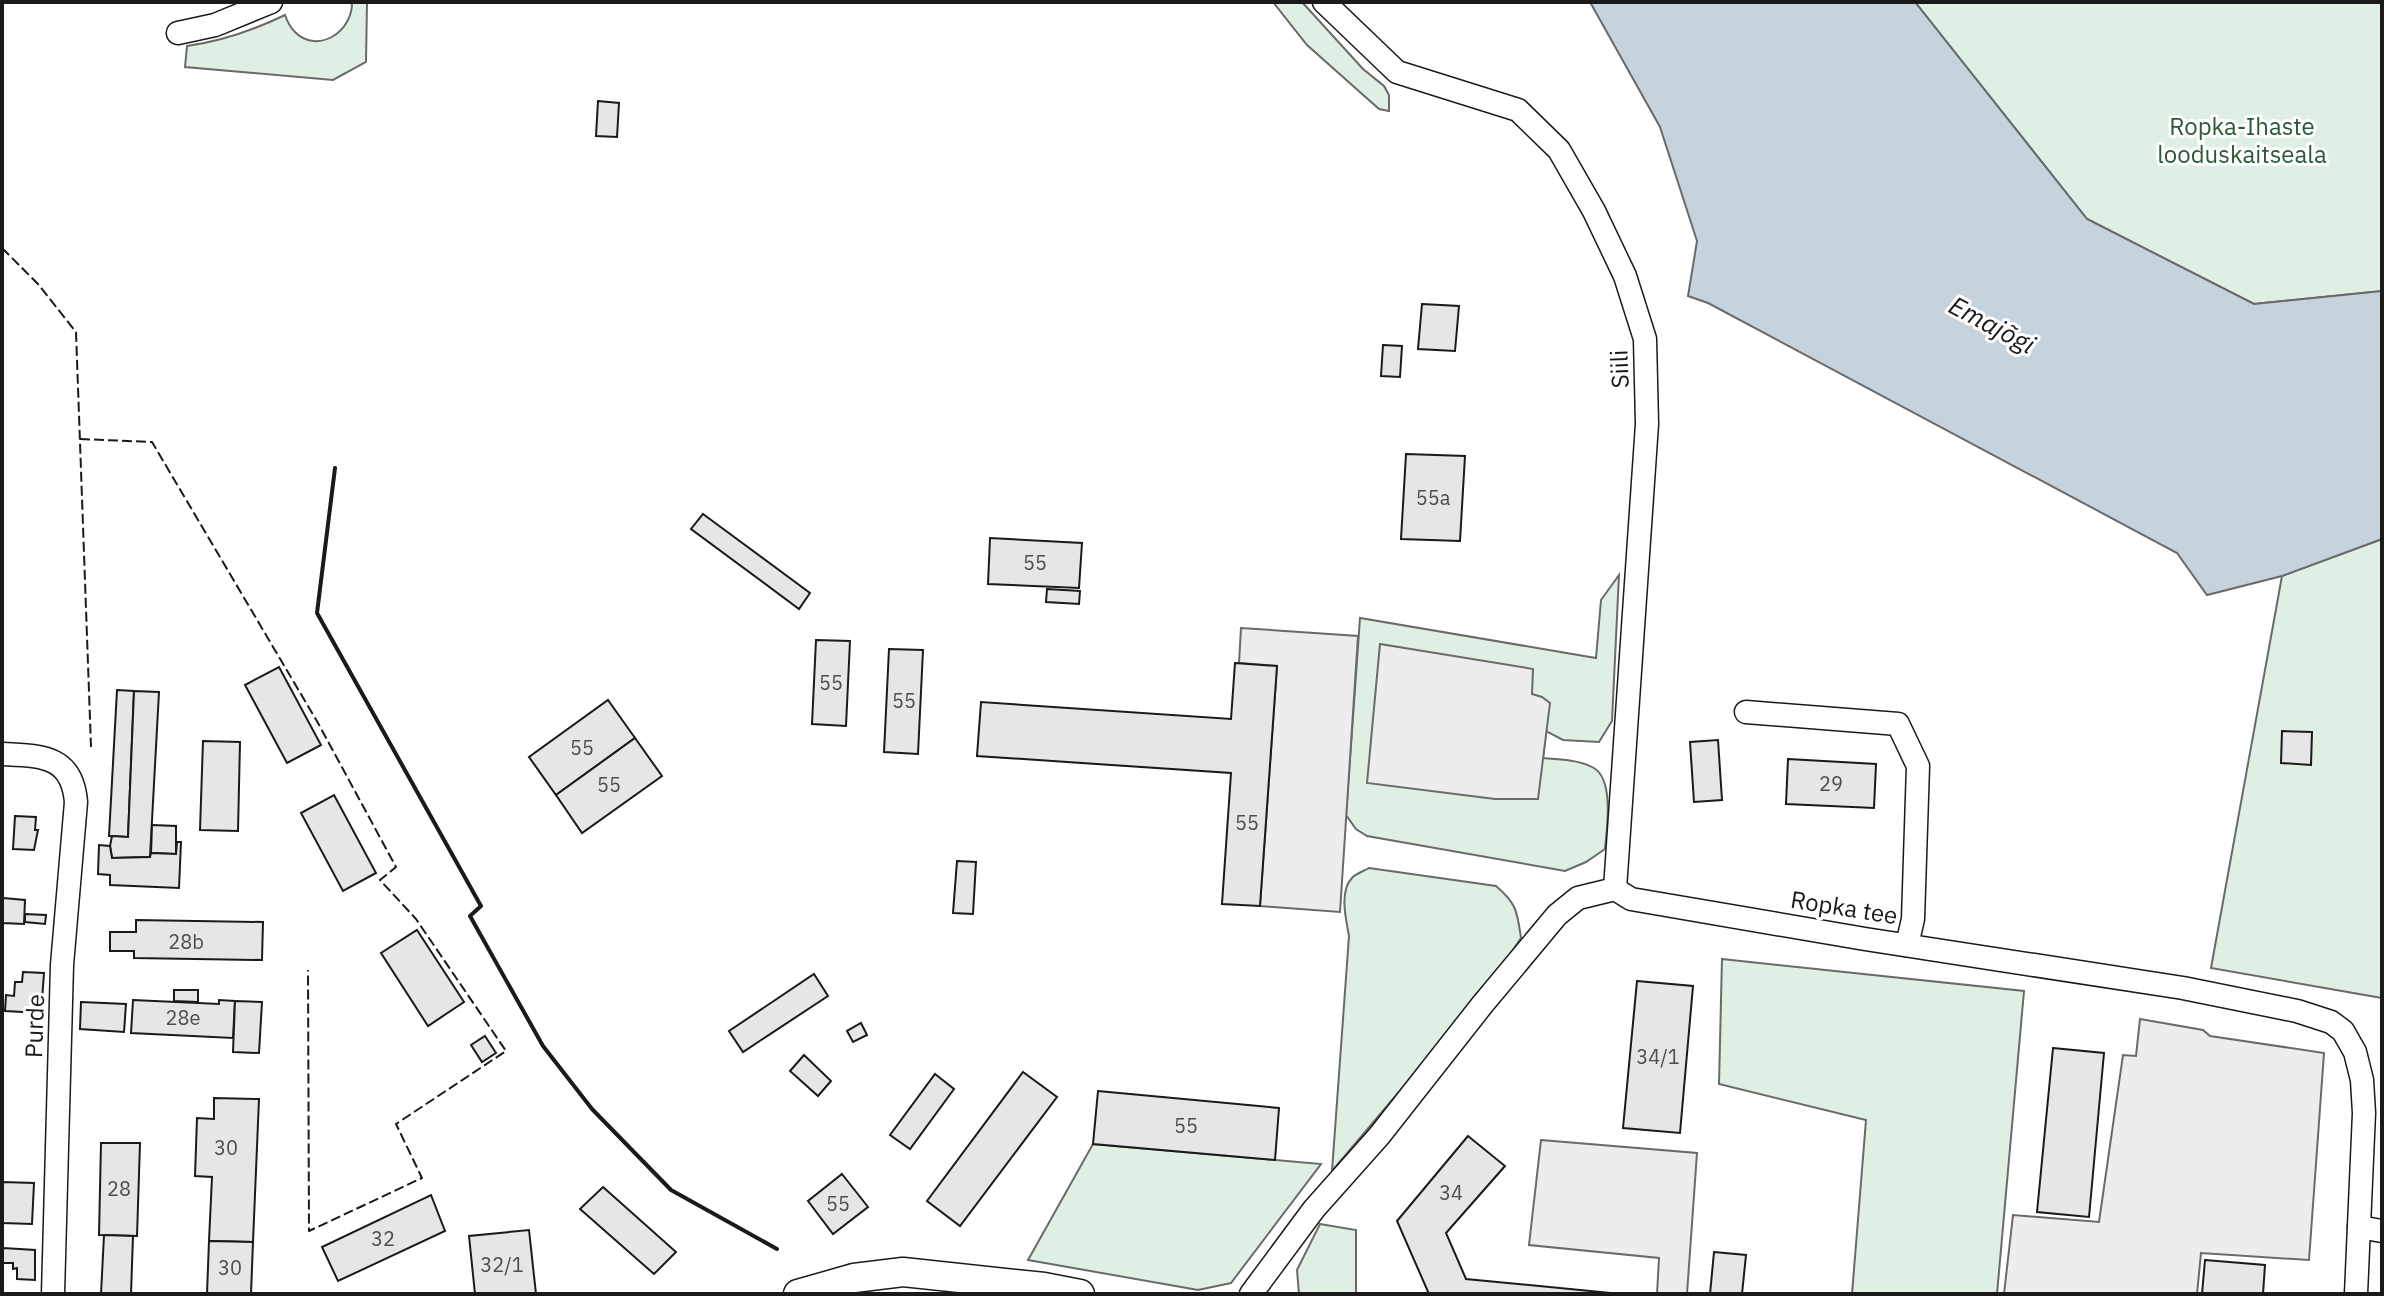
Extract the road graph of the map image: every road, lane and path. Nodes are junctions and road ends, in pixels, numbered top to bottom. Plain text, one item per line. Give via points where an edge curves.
1 (271, 2) edge
2 (1324, 2) edge
3 (178, 33) dead end
4 (1746, 712) dead end
5 (2, 754) edge
6 (1615, 889) junction
7 (1907, 945) junction
8 (2359, 1227) junction
9 (2382, 1231) edge
10 (811, 1292) edge
11 (53, 1294) edge
12 (1080, 1294) edge
13 (1251, 1294) edge
14 (2356, 1294) edge

1 - 3 street via 215,25
2 - 6 street, Siili via 1397,72 1518,110 1559,150 1625,276 1645,339 1647,424
4 - 7 street via 1898,724 1918,766 1913,919
5 - 11 street, Purde via 62,764 75,784 62,965
6 - 7 street, Ropka tee via 1631,899
6 - 13 street via 1578,898 1557,915 1314,1209
7 - 8 street, Ropka tee via 2183,988 2331,1022 2355,1052 2362,1080
8 - 9 street
8 - 14 street, Ropka tee
10 - 12 main road via 854,1278 903,1272

